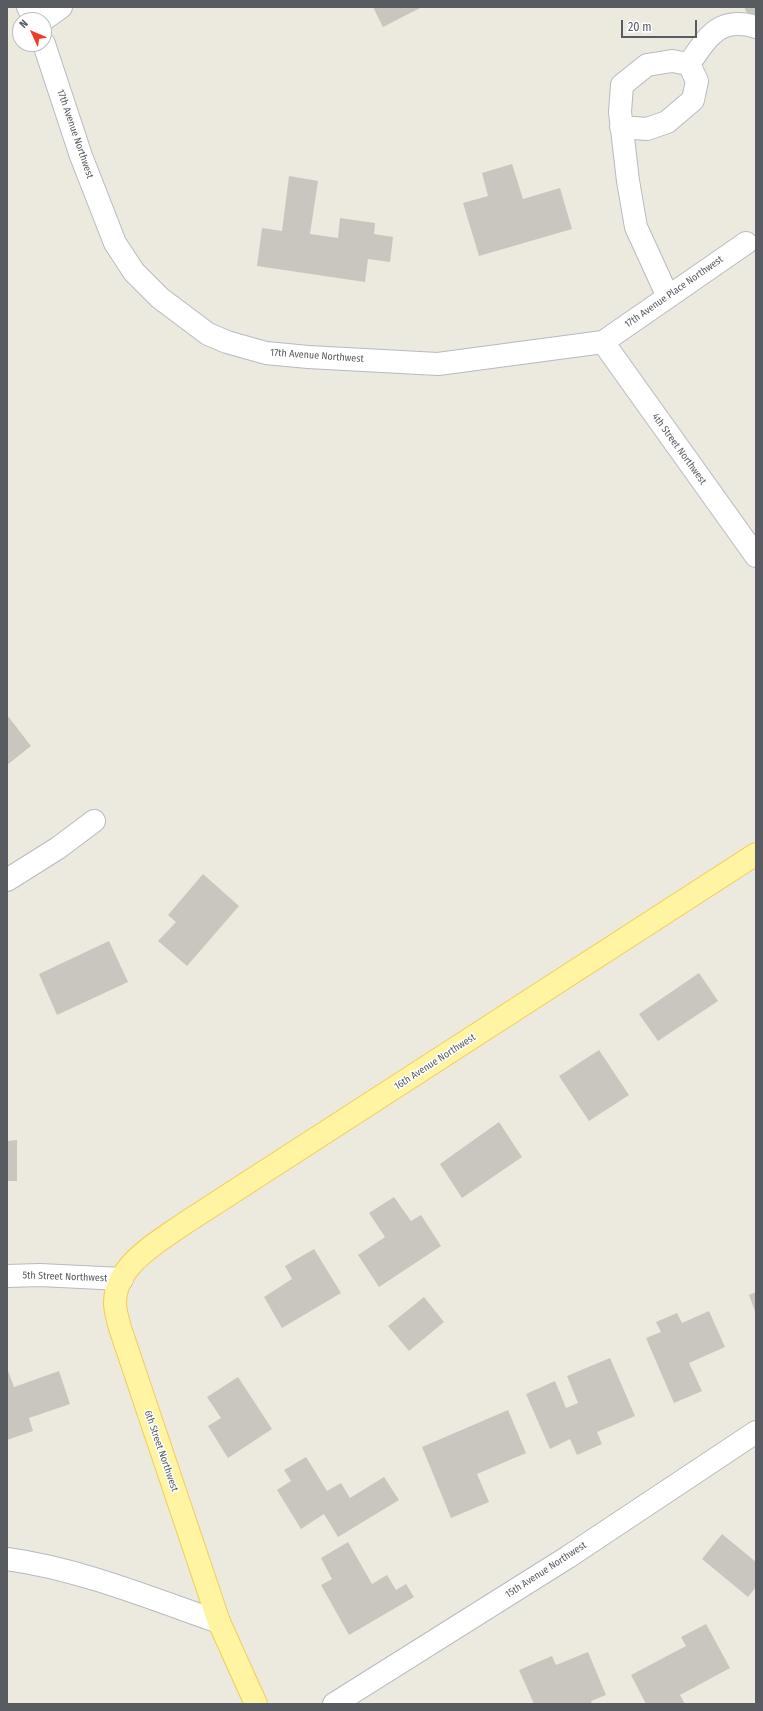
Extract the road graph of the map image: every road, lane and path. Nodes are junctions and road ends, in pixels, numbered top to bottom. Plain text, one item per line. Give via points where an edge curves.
1 (61, 7) edge
2 (52, 14) edge
3 (756, 27) edge
4 (47, 52) edge
5 (689, 64) junction
6 (621, 127) junction
7 (746, 243) dead end
8 (668, 297) junction
9 (603, 342) junction
10 (756, 556) edge
11 (94, 821) dead end
12 (756, 854) edge
13 (7, 880) edge
14 (7, 1276) edge
15 (122, 1280) junction
16 (756, 1432) edge
17 (7, 1559) edge
18 (219, 1622) junction
19 (256, 1704) edge
20 (334, 1704) edge

1 - 2 street
3 - 5 street via 742,23 726,24 705,41
4 - 9 street, 17th Avenue Northwest via 81,156 115,243 134,272 160,298 208,334 266,353 438,364
5 - 6 street via 672,61 647,65 622,85
5 - 6 street via 697,81 693,100 667,122 647,129
6 - 8 street via 636,227
7 - 8 street, 17th Avenue Place Northwest
8 - 9 street, 17th Avenue Place Northwest
9 - 10 street, 4th Street Northwest
11 - 13 street via 58,848
12 - 15 main road, 16th Avenue Northwest via 185,1223 144,1252
14 - 15 street, 5th Street Northwest via 40,1275
15 - 18 main road, 6th Street Northwest via 115,1303 120,1328
16 - 20 street, 15th Avenue Northwest via 568,1557
17 - 18 street via 67,1572
18 - 19 main road, 6th Street Northwest

